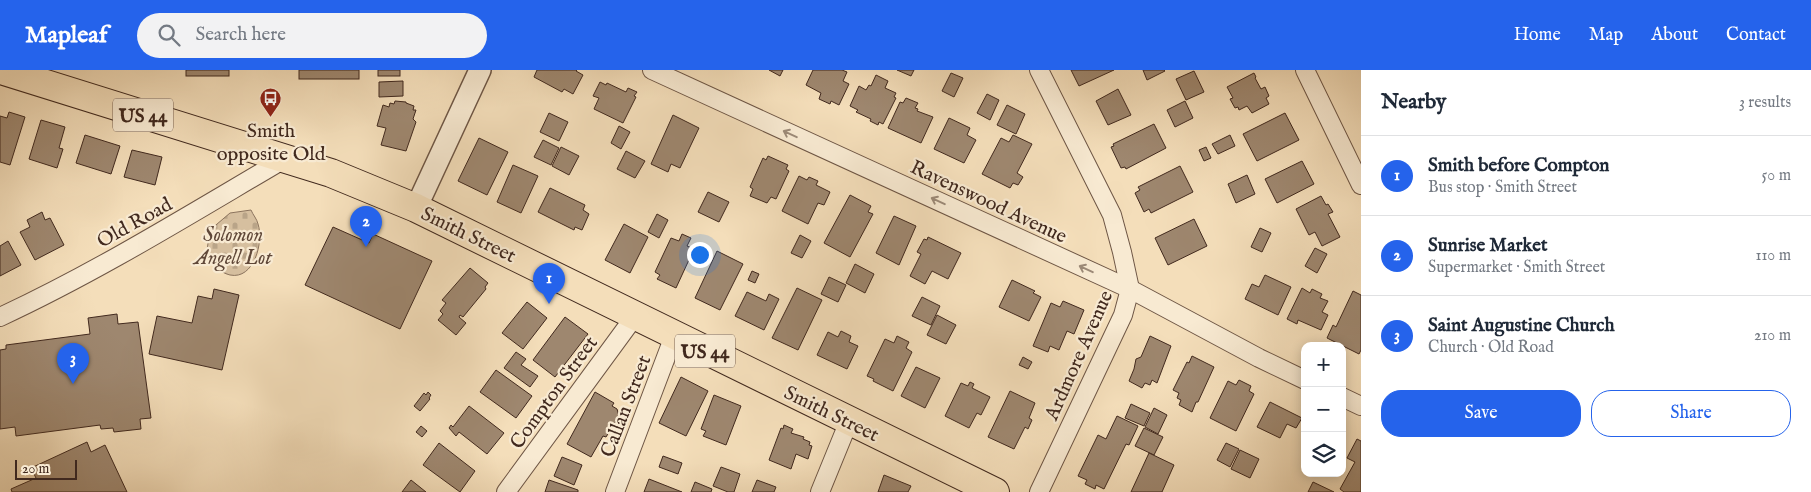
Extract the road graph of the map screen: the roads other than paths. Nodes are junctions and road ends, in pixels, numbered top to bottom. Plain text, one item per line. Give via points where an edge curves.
1 (1, 70) edge
2 (480, 70) edge
3 (652, 70) edge
4 (1038, 70) edge
5 (1305, 70) edge
6 (286, 158) junction
7 (1361, 185) edge
8 (416, 208) junction
9 (1130, 289) junction
10 (635, 316) junction
11 (0, 317) edge
12 (674, 336) junction
13 (1301, 378) edge
14 (1346, 399) edge
15 (1361, 406) edge
16 (849, 421) junction
17 (506, 492) edge
18 (614, 492) edge
19 (820, 492) edge
20 (995, 492) edge
21 (1039, 492) edge

1 - 6 main road, Smith Street / US 44
2 - 8 street
9 -> 3 street, Ravenswood Avenue
4 - 9 street, Ardmore Avenue via 1112,215
5 - 7 street
6 - 8 main road, Smith Street / US 44
6 - 11 street, Old Road via 41,298
8 - 10 main road, Smith Street / US 44
9 - 13 street, Ravenswood Avenue
9 - 21 street, Ardmore Avenue via 1123,315
10 - 12 main road, Smith Street / US 44
10 - 17 street, Compton Street
12 - 16 main road, Smith Street / US 44
12 - 18 street, Callan Street
14 - 15 street
16 - 19 street
16 - 20 main road, Smith Street / US 44

